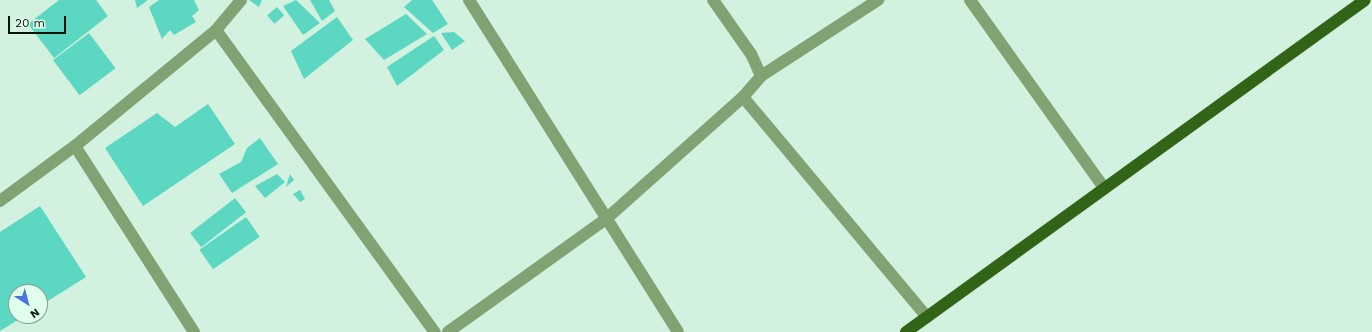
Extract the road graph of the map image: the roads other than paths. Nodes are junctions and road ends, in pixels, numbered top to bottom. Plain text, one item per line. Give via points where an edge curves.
1 (241, 0) edge
2 (469, 0) edge
3 (713, 0) edge
4 (878, 0) edge
5 (970, 0) edge
6 (1359, 2) edge
7 (216, 30) junction
8 (760, 76) junction
9 (743, 97) junction
10 (75, 146) junction
11 (1104, 188) junction
12 (0, 201) edge
13 (606, 219) junction
14 (927, 317) junction
15 (194, 332) edge
16 (435, 332) edge
17 (448, 332) edge
18 (678, 332) edge
19 (906, 332) edge

1 - 7 street
2 - 13 street
3 - 8 street via 751,54
4 - 8 street
5 - 11 street
6 - 11 main road
7 - 10 street
7 - 16 street
8 - 9 street
9 - 13 street
9 - 14 street
10 - 12 street
10 - 15 street
11 - 14 main road
13 - 17 street
13 - 18 street
14 - 19 main road

